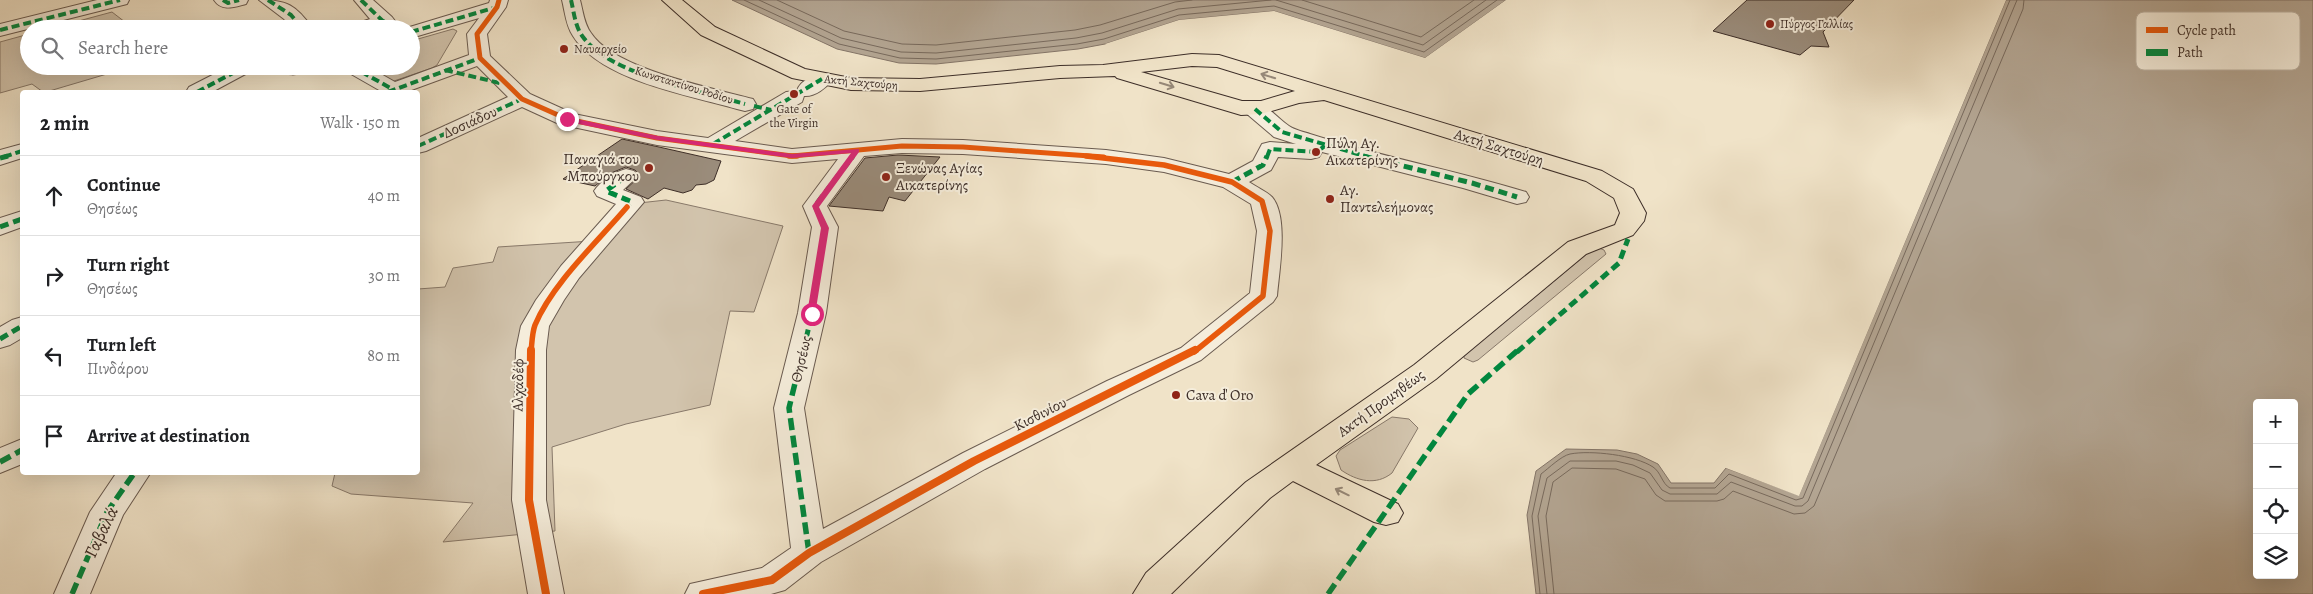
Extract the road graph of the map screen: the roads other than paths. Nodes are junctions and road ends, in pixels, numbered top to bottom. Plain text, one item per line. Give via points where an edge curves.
1 (120, 0) edge
2 (223, 0) edge
3 (239, 0) edge
4 (268, 0) edge
5 (571, 0) edge
6 (671, 0) edge
7 (363, 1) edge
8 (498, 4) edge
9 (40, 20) edge
10 (296, 20) edge
11 (383, 20) edge
12 (20, 25) edge
13 (420, 29) edge
14 (0, 30) edge
15 (480, 58) junction
16 (444, 70) junction
17 (1103, 71) junction
18 (229, 75) edge
19 (365, 75) edge
20 (807, 89) junction
21 (201, 90) edge
22 (389, 90) edge
23 (394, 90) edge
24 (515, 92) junction
25 (1332, 96) junction
26 (756, 107) junction
27 (1255, 109) junction
28 (420, 145) edge
29 (711, 146) junction
30 (1325, 146) junction
31 (856, 150) junction
32 (20, 152) edge
33 (0, 158) edge
34 (626, 176) dead end
35 (1232, 182) junction
36 (1517, 197) dead end
37 (20, 220) edge
38 (0, 226) edge
39 (1624, 230) joint
40 (20, 451) edge
41 (0, 462) edge
42 (1292, 467) junction
43 (133, 475) edge
44 (1386, 513) dead end
45 (809, 554) junction
46 (72, 594) edge
47 (546, 594) edge
48 (703, 594) edge
49 (1151, 594) edge

1 - 9 street
2 - 3 street via 228,3
4 - 10 street
5 - 26 street, Κωνσταντίνου Ροδίου via 582,37 601,54 640,73
6 - 20 main road, Ακτή Σαχτούρη via 708,31 799,74
7 - 11 street
8 - 13 street
8 - 15 street via 477,34
12 - 14 street
15 - 16 street
15 - 24 street
16 - 23 street
16 - 24 street
17 - 20 main road, Ακτή Σαχτούρη via 920,85
25 -> 17 main road, Ακτή Σαχτούρη via 1233,65 1206,60
17 -> 27 main road, Ακτή Σαχτούρη via 1134,76 1241,108
18 - 21 street
19 - 22 street
20 - 26 street
24 - 28 street, Δοσιάδου
24 - 29 street, Κισθινίου via 567,119
25 - 27 main road, Ακτή Σαχτούρη via 1291,97
25 - 39 main road, Ακτή Σαχτούρη via 1594,176 1624,194 1630,204 1631,221
26 - 29 street
27 - 30 street via 1282,132
29 - 31 street, Κισθινίου via 792,156
30 - 35 street via 1316,152 1270,149 1262,165
30 - 36 street
31 - 35 street, Κισθινίου via 963,146 1106,158 1164,165
31 - 45 street, Θησέως via 815,206 825,228 812,314 789,408
32 - 33 street
34 - 47 street, Αλχαδέφ via 606,191 632,202 570,272 535,326 531,350 529,500
35 - 45 street, Κισθινίου via 1262,201 1270,231 1263,296 1191,354 983,457
37 - 38 street
39 - 42 main road, Ακτή Προμηθέως via 1577,248 1425,372
40 - 41 street
44 -> 42 main road
42 - 49 main road, Ακτή Προμηθέως via 1258,490
43 - 46 street, Γαβαλά via 107,512
45 - 48 street, Κισθινίου via 772,580

